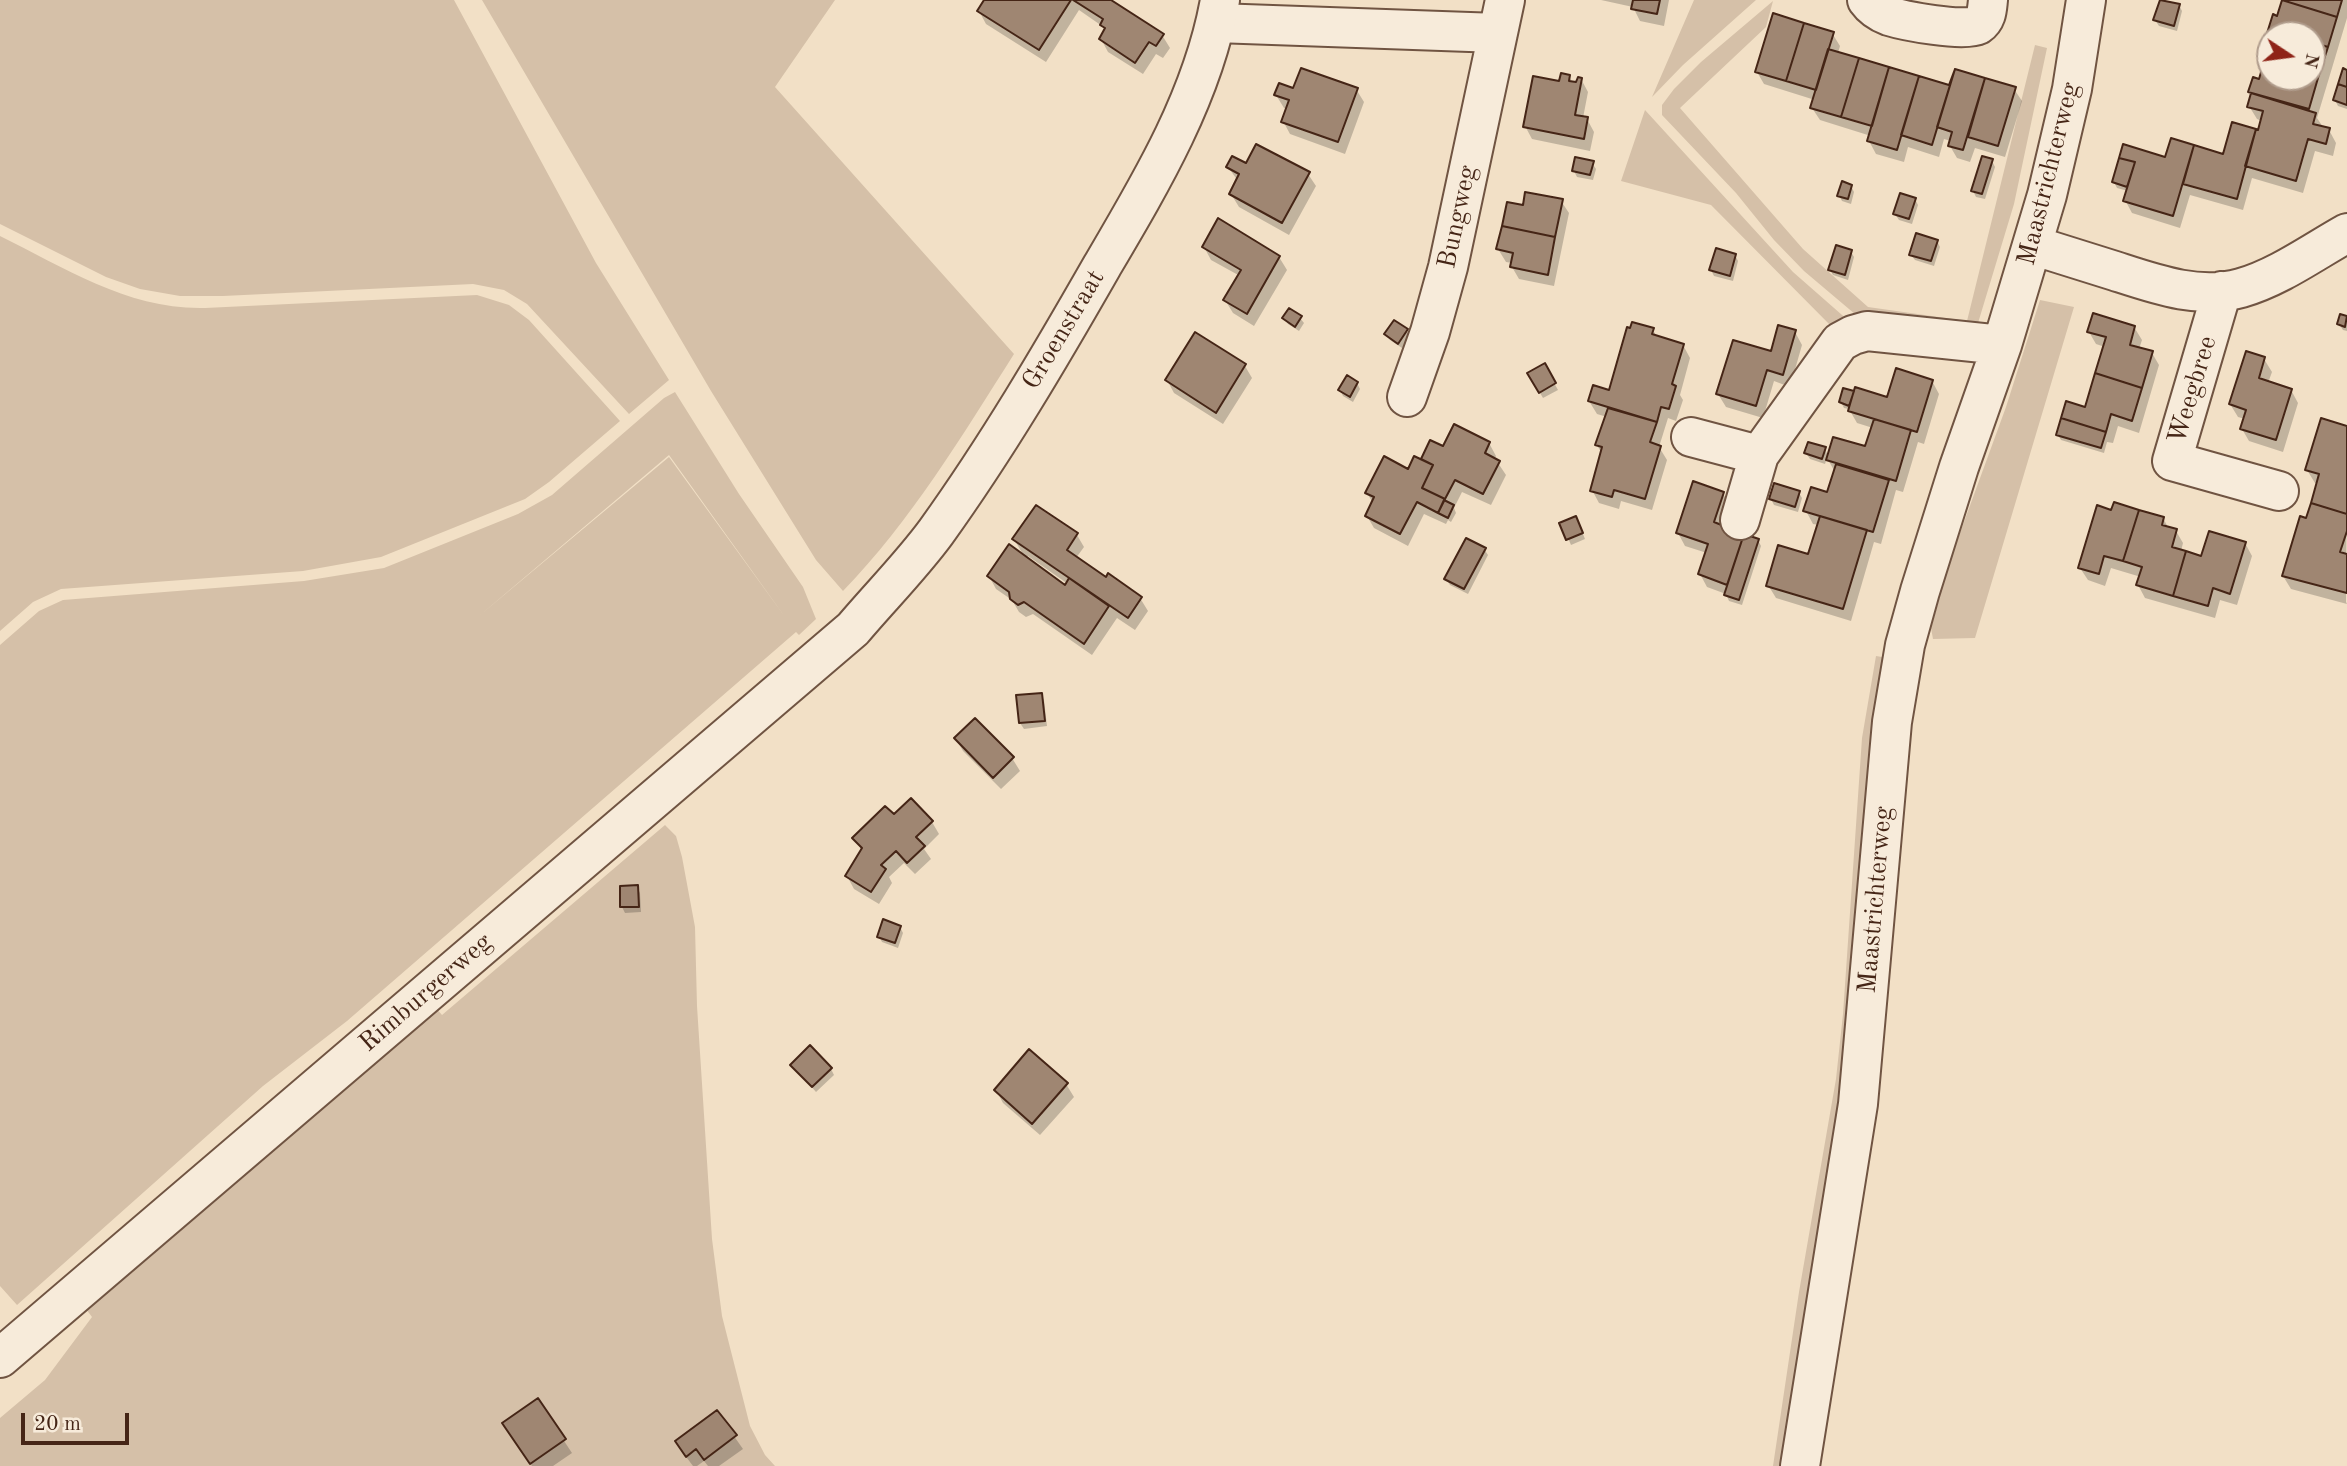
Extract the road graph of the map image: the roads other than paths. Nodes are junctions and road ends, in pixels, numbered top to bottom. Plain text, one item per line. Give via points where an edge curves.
1 (1867, 0) edge
2 (1988, 0) edge
3 (2086, 0) edge
4 (1218, 11) edge
5 (1501, 16) edge
6 (2347, 233) edge
7 (2032, 245) junction
8 (2222, 291) junction
9 (2002, 345) junction
10 (1407, 397) dead end
11 (1691, 437) dead end
12 (1759, 455) junction
13 (2279, 491) dead end
14 (1740, 520) dead end
15 (853, 629) joint
16 (0, 1358) edge
17 (1800, 1466) edge

1 - 2 street via 1888,16 1960,28 1983,20
3 - 7 street, Maastrichterweg via 2072,89
4 - 5 street, Bungweg
4 - 15 street, Groenstraat via 1203,67 1153,179 1043,369 934,535
5 - 10 street, Bungweg via 1448,267
6 - 8 street via 2268,277
7 - 8 street via 2156,284
7 - 9 street, Maastrichterweg
8 - 13 street, Weegbree via 2172,461
9 - 12 street via 1867,331 1853,335 1840,342
9 - 17 street, Maastrichterweg via 1905,645 1892,722 1858,1104
11 - 12 street
12 - 14 street
15 - 16 street, Rimburgerweg

